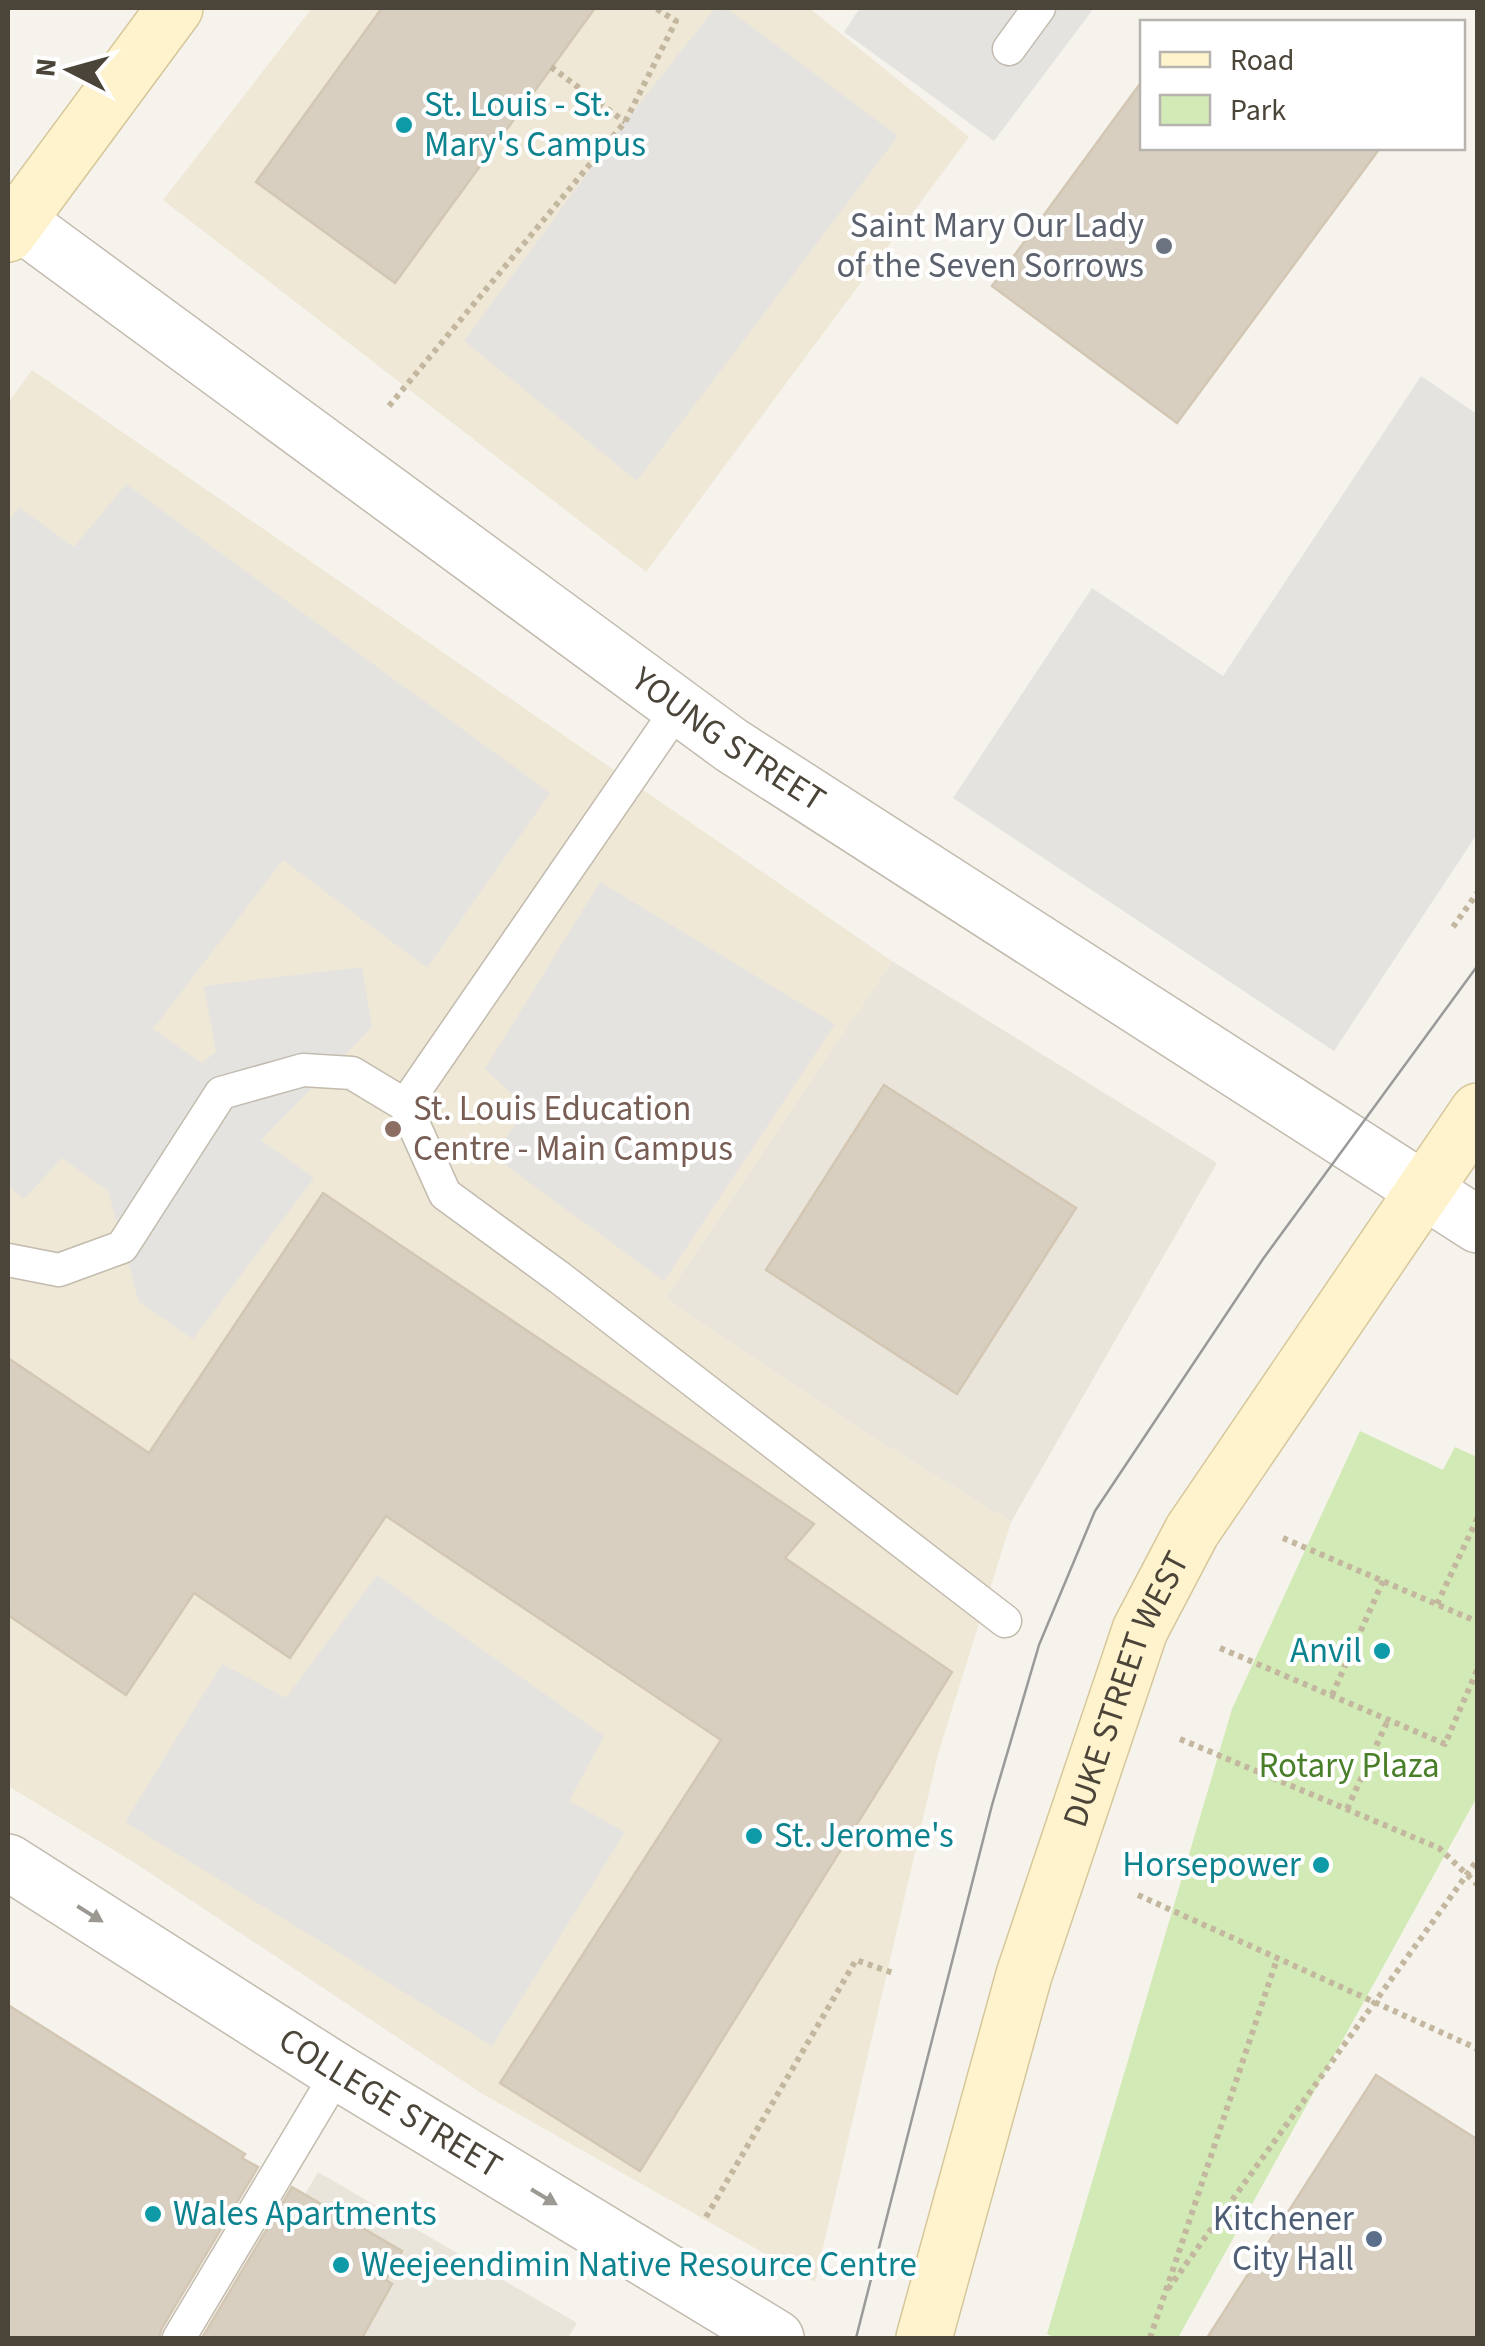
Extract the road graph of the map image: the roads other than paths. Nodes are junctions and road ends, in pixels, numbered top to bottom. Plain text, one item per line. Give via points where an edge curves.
1 (175, 8) edge
2 (1039, 8) edge
3 (1009, 49) dead end
4 (11, 223) edge
5 (679, 708) junction
6 (405, 1105) junction
7 (1478, 1111) edge
8 (1424, 1191) junction
9 (1478, 1225) edge
10 (8, 1260) edge
11 (1005, 1621) dead end
12 (8, 1862) edge
13 (338, 2072) junction
14 (179, 2338) edge
15 (776, 2338) edge
16 (924, 2338) edge

1 - 4 street
2 - 3 lane
4 - 5 street, YOUNG STREET
5 - 6 lane
5 - 8 street, YOUNG STREET
6 - 10 lane via 352,1073 303,1070 222,1093 122,1247 59,1270
6 - 11 lane via 445,1194
7 - 8 street, DUKE STREET WEST
8 - 9 street, YOUNG STREET
8 - 16 street, DUKE STREET WEST via 1192,1531 1140,1630 1024,1975
12 -> 13 street, COLLEGE STREET
13 - 14 lane
13 -> 15 street, COLLEGE STREET

